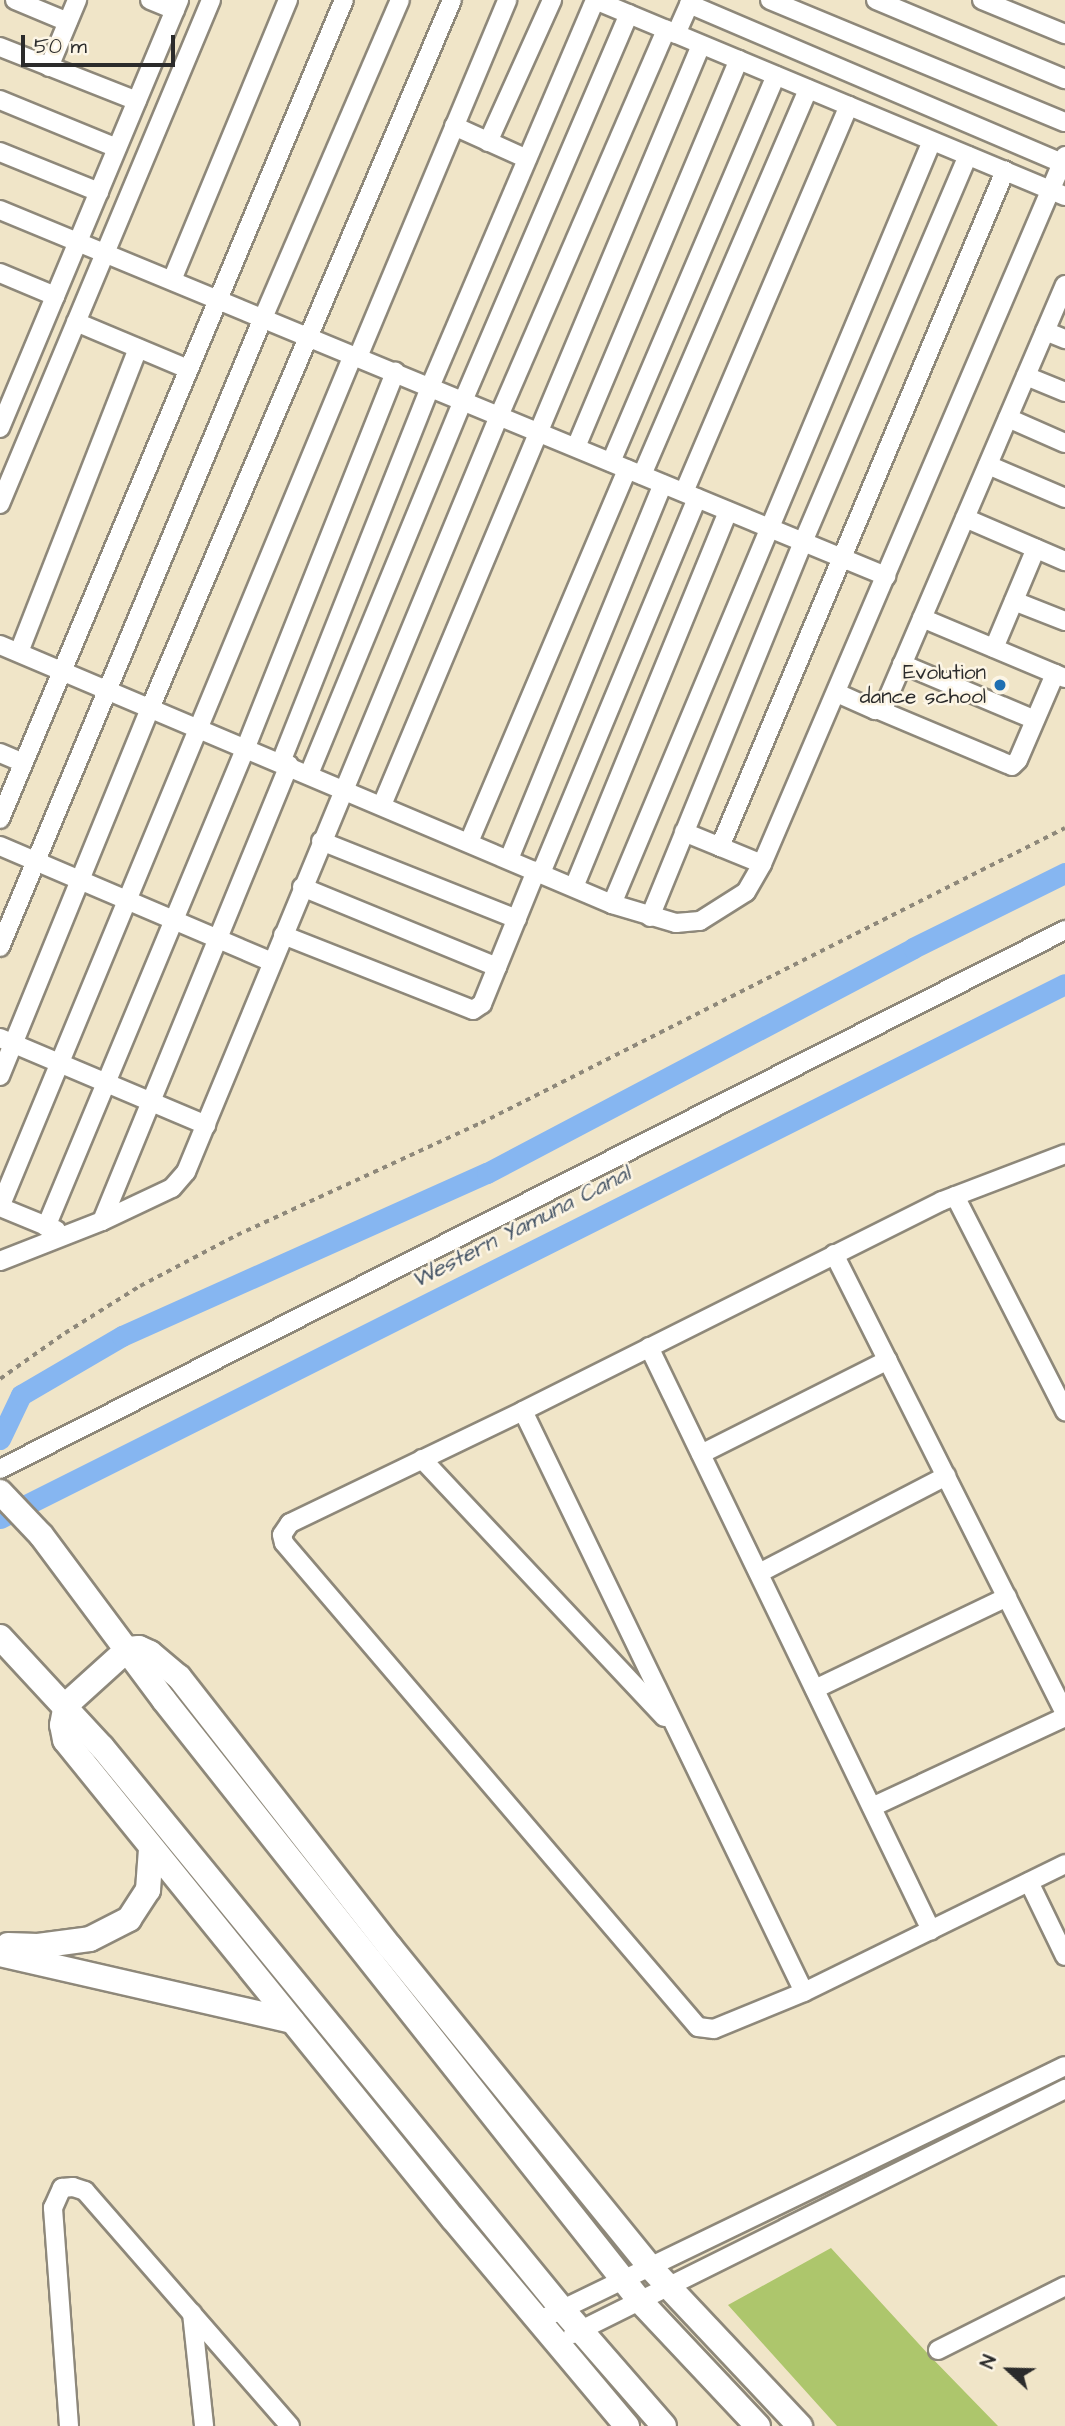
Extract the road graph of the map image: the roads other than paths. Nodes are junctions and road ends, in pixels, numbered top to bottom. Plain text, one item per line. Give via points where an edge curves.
1 (15, 0) edge
2 (77, 0) edge
3 (150, 0) edge
4 (211, 0) edge
5 (288, 0) edge
6 (344, 0) edge
7 (400, 0) edge
8 (452, 0) edge
9 (508, 0) edge
10 (552, 0) edge
11 (595, 0) edge
12 (770, 0) edge
13 (876, 0) edge
14 (982, 0) edge
15 (690, 2) edge
16 (177, 5) edge
17 (629, 14) junction
18 (68, 22) junction
19 (671, 32) junction
20 (1065, 34) edge
21 (701, 45) junction
22 (0, 47) edge
23 (739, 60) junction
24 (49, 67) junction
25 (776, 76) junction
26 (1065, 79) edge
27 (808, 89) junction
28 (0, 100) edge
29 (136, 101) junction
30 (849, 106) junction
31 (1065, 122) edge
32 (454, 127) junction
33 (932, 141) junction
34 (488, 142) junction
35 (117, 148) junction
36 (0, 152) edge
37 (968, 156) junction
38 (527, 159) junction
39 (1063, 159) edge
40 (1005, 171) junction
41 (99, 192) junction
42 (1058, 193) edge
43 (0, 210) edge
44 (78, 243) junction
45 (105, 254) junction
46 (0, 273) edge
47 (172, 280) junction
48 (1065, 285) edge
49 (55, 296) junction
50 (217, 299) junction
51 (263, 318) junction
52 (76, 322) junction
53 (1045, 331) junction
54 (307, 336) junction
55 (1065, 339) edge
56 (138, 349) junction
57 (356, 356) junction
58 (188, 369) junction
59 (395, 372) junction
60 (1026, 376) junction
61 (430, 387) junction
62 (8, 390) edge
63 (1065, 392) edge
64 (463, 401) junction
65 (499, 416) junction
66 (1008, 418) junction
67 (0, 428) edge
68 (538, 432) junction
69 (1065, 443) edge
70 (576, 447) junction
71 (988, 465) junction
72 (627, 469) junction
73 (663, 484) junction
74 (691, 495) junction
75 (1065, 498) edge
76 (0, 504) edge
77 (728, 511) junction
78 (965, 518) junction
79 (769, 528) junction
80 (803, 542) junction
81 (1036, 548) junction
82 (844, 559) junction
83 (1065, 561) edge
84 (886, 576) junction
85 (1014, 600) junction
86 (922, 618) junction
87 (1065, 621) edge
88 (0, 645) edge
89 (994, 648) junction
90 (19, 652) junction
91 (902, 664) junction
92 (62, 670) junction
93 (1060, 676) edge
94 (108, 689) junction
95 (837, 694) junction
96 (151, 706) junction
97 (879, 710) junction
98 (1035, 720) junction
99 (199, 727) junction
100 (246, 747) junction
101 (0, 753) edge
102 (23, 763) junction
103 (285, 764) junction
104 (309, 774) junction
105 (342, 788) junction
106 (382, 805) junction
107 (0, 819) edge
108 (684, 832) junction
109 (321, 841) junction
110 (469, 842) junction
111 (0, 846) edge
112 (720, 847) junction
113 (509, 859) junction
114 (35, 861) junction
115 (762, 864) junction
116 (538, 872) junction
117 (80, 880) junction
118 (302, 887) junction
119 (574, 887) junction
120 (127, 901) junction
121 (612, 904) junction
122 (649, 917) junction
123 (517, 919) junction
124 (174, 920) junction
125 (1065, 930) edge
126 (283, 935) junction
127 (218, 939) junction
128 (0, 947) edge
129 (272, 962) junction
130 (497, 967) junction
131 (7, 1040) edge
132 (60, 1063) junction
133 (0, 1076) edge
134 (107, 1083) junction
135 (151, 1102) junction
136 (206, 1125) junction
137 (1065, 1154) edge
138 (955, 1196) junction
139 (0, 1207) edge
140 (102, 1221) junction
141 (46, 1227) junction
142 (69, 1234) junction
143 (834, 1254) junction
144 (0, 1261) edge
145 (649, 1347) junction
146 (888, 1360) junction
147 (523, 1411) junction
148 (1065, 1411) edge
149 (701, 1454) junction
150 (422, 1459) junction
151 (0, 1469) edge
152 (946, 1476) junction
153 (0, 1492) edge
154 (759, 1573) junction
155 (1007, 1597) junction
156 (0, 1637) edge
157 (128, 1649) junction
158 (815, 1689) junction
159 (66, 1705) junction
160 (1065, 1715) edge
161 (677, 1731) junction
162 (872, 1807) junction
163 (151, 1849) junction
164 (1065, 1864) edge
165 (1029, 1882) junction
166 (931, 1930) junction
167 (0, 1944) edge
168 (0, 1954) edge
169 (1065, 1956) edge
170 (804, 1992) junction
171 (292, 2021) junction
172 (1065, 2066) edge
173 (1065, 2090) edge
174 (650, 2267) junction
175 (623, 2280) junction
176 (1065, 2286) edge
177 (669, 2287) junction
178 (640, 2301) junction
179 (562, 2309) junction
180 (192, 2313) junction
181 (538, 2321) junction
182 (580, 2330) junction
183 (556, 2343) junction
184 (938, 2350) dead end
185 (69, 2426) edge
186 (204, 2426) edge
187 (290, 2426) edge
188 (627, 2426) edge
189 (664, 2426) edge
190 (758, 2426) edge
191 (800, 2426) edge

1 - 18 street
2 - 18 street
3 - 16 street
4 - 45 street
5 - 47 street
6 - 50 street
7 - 51 street
8 - 54 street
9 - 32 street
10 - 34 street
11 - 17 street
11 - 38 street
12 - 31 street
13 - 26 street
14 - 20 street
15 - 19 street
15 - 39 street
16 - 29 street
17 - 19 street
17 - 64 street
18 - 24 street
19 - 21 street
19 - 65 street
21 - 23 street
21 - 68 street
22 - 24 street
23 - 25 street
23 - 70 street
24 - 29 street
25 - 27 street
25 - 72 street
27 - 30 street
27 - 72 street
28 - 35 street
29 - 35 street
30 - 33 street
30 - 74 street
32 - 34 street
32 - 57 street
33 - 37 street
33 - 79 street
34 - 38 street
35 - 41 street
36 - 41 street
37 - 40 street
37 - 80 street
38 - 61 street
39 - 42 street
40 - 42 street
40 - 82 street
41 - 44 street
42 - 84 street
43 - 44 street
44 - 45 street
44 - 49 street
45 - 47 street
45 - 52 street
46 - 49 street
47 - 50 street
48 - 53 street
49 - 62 street
50 - 51 street
50 - 58 street
51 - 54 street
51 - 94 street
52 - 56 street
52 - 76 street
53 - 55 street
53 - 60 street
54 - 57 street
54 - 96 street
56 - 58 street
56 - 90 street
57 - 59 street
57 - 99 street
58 - 92 street
59 - 61 street
59 - 100 street
60 - 63 street
60 - 66 street
61 - 64 street
61 - 103 street
62 - 67 street
64 - 65 street
64 - 104 street
65 - 68 street
65 - 105 street
66 - 69 street
66 - 71 street
68 - 70 street
68 - 106 street
70 - 72 street
71 - 75 street
71 - 78 street
72 - 73 street
72 - 110 street
73 - 74 street
73 - 113 street
74 - 77 street
74 - 116 street
77 - 79 street
77 - 119 street
78 - 81 street
78 - 86 street
79 - 80 street
79 - 121 street
80 - 82 street
80 - 108 street
81 - 83 street
81 - 85 street
82 - 84 street
82 - 112 street
84 - 95 street
85 - 87 street
85 - 89 street
86 - 89 street
86 - 91 street
88 - 90 street
89 - 93 street
90 - 92 street
91 - 97 street
91 - 98 street
92 - 94 street
92 - 102 street
93 - 98 street
94 - 96 street
94 - 114 street
95 - 97 street
95 - 115 street
96 - 99 street
96 - 117 street
97 - 98 street via 1007,765 1018,760
99 - 100 street
99 - 120 street
100 - 103 street
100 - 124 street
101 - 102 street
102 - 107 street
103 - 104 street
103 - 127 street
104 - 105 street
105 - 106 street
105 - 109 street
106 - 110 street
108 - 112 street
108 - 122 street
109 - 118 street
109 - 123 street
110 - 113 street
111 - 114 street
112 - 115 street
113 - 116 street
114 - 117 street
114 - 128 street
115 - 122 street via 746,892 701,921 676,923
116 - 119 street
116 - 123 street
117 - 120 street
117 - 131 street
118 - 126 street
118 - 130 street
119 - 121 street
120 - 124 street
120 - 132 street
121 - 122 street
123 - 130 street
124 - 127 street
124 - 134 street
125 - 151 street
126 - 129 street
126 - 130 street via 468,1010 482,1003
127 - 129 street
127 - 135 street
129 - 136 street
131 - 132 street
131 - 133 street
132 - 134 street
132 - 139 street
134 - 135 street
134 - 141 street
135 - 136 street
135 - 140 street
136 - 140 street via 180,1182
137 - 138 street
138 - 143 street
138 - 148 street
139 - 141 street
140 - 142 street
141 - 142 street
142 - 144 street
143 - 145 street
143 - 146 street
145 - 147 street
145 - 149 street
146 - 149 street
146 - 152 street
147 - 150 street
147 - 161 street
149 - 154 street
150 - 161 street
150 - 170 street via 290,1523 283,1529 284,1543 698,2027 714,2029
152 - 154 street
152 - 155 street
153 - 157 street via 41,1535
154 - 158 street
155 - 158 street
155 - 160 street
156 - 159 street
157 - 159 street
157 - 174 street via 150,1653 179,1677 390,1947
157 - 175 street
158 - 162 street
159 - 163 street via 65,1740
159 - 179 street
160 - 162 street
161 - 170 street
162 - 166 street
163 - 167 street via 148,1890 129,1919 90,1939 38,1946
163 - 171 street
164 - 165 street
165 - 166 street
165 - 169 street
166 - 170 street
168 - 171 street
171 - 181 street
172 - 174 street
173 - 177 street
174 - 175 street
174 - 177 street
175 - 178 street
175 - 179 street
176 - 184 street
177 - 178 street
177 - 191 street
178 - 182 street
178 - 190 street
179 - 181 street
179 - 182 street
180 - 185 street via 85,2191 62,2188 53,2208
180 - 186 street
180 - 187 street
181 - 183 street
182 - 183 street
182 - 189 street
183 - 188 street

